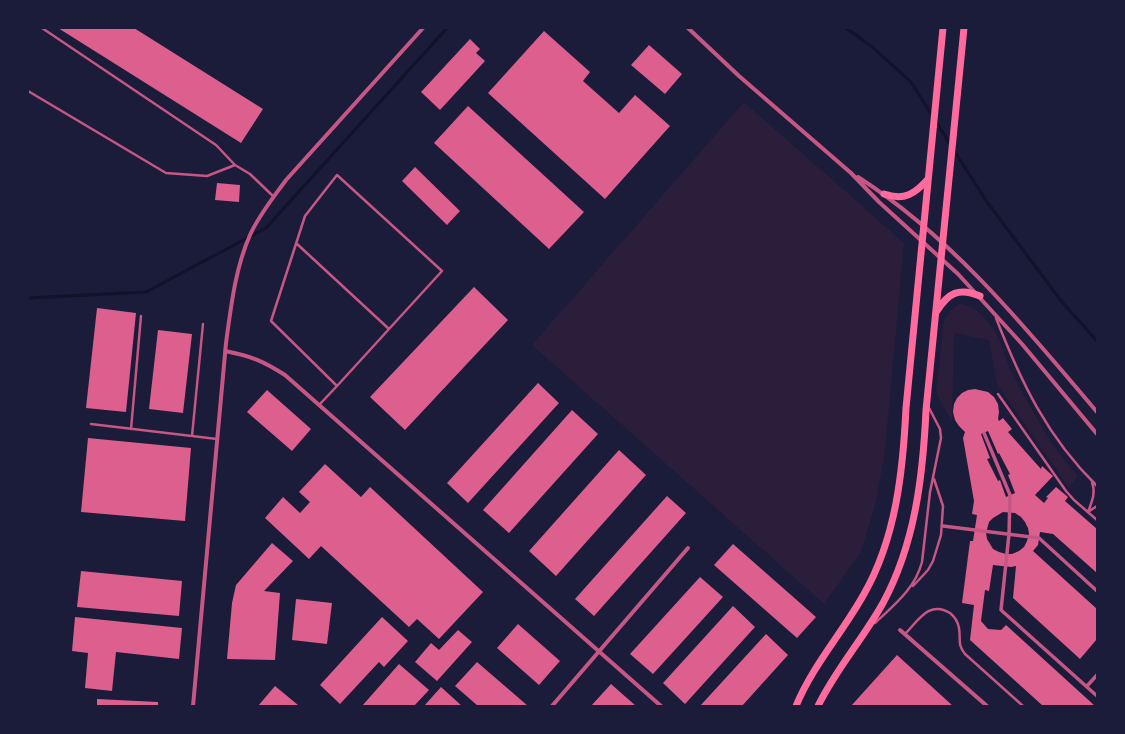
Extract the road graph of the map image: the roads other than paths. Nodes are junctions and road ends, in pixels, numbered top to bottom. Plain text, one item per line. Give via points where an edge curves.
1 (42, 28) edge
2 (423, 28) edge
3 (688, 28) edge
4 (943, 28) edge
5 (964, 28) edge
6 (28, 91) edge
7 (235, 165) junction
8 (851, 173) junction
9 (928, 179) junction
10 (884, 194) junction
11 (274, 197) junction
12 (924, 226) junction
13 (922, 240) junction
14 (296, 243) junction
15 (943, 243) junction
16 (941, 258) junction
17 (980, 296) junction
18 (994, 312) junction
19 (936, 313) junction
20 (141, 316) dead end
21 (203, 324) dead end
22 (389, 329) junction
23 (225, 351) junction
24 (337, 386) junction
25 (998, 394) dead end
26 (927, 404) junction
27 (319, 406) junction
28 (1097, 412) edge
29 (91, 424) dead end
30 (131, 429) junction
31 (984, 433) dead end
32 (1097, 434) edge
33 (192, 436) junction
34 (218, 439) junction
35 (933, 478) junction
36 (1091, 480) junction
37 (1097, 486) edge
38 (1097, 506) edge
39 (1088, 512) junction
40 (1097, 520) edge
41 (943, 526) junction
42 (1009, 534) junction
43 (688, 548) dead end
44 (1097, 591) edge
45 (907, 592) junction
46 (900, 630) dead end
47 (864, 633) junction
48 (905, 634) junction
49 (598, 651) junction
50 (1097, 675) edge
51 (1087, 686) junction
52 (1097, 696) edge
53 (194, 706) edge
54 (552, 706) edge
55 (661, 706) edge
56 (796, 706) edge
57 (818, 706) edge
58 (987, 706) edge
59 (1023, 706) edge

1 - 7 lane via 216,145
2 - 11 street via 286,180
3 - 8 street
4 - 9 main road
5 - 15 main road
6 - 7 lane via 166,174 207,176
7 - 11 lane via 250,174
8 - 10 street
8 - 13 street
9 - 10 main road via 906,196
9 - 12 main road
10 - 12 street
11 - 23 street via 250,235 239,268
12 - 13 main road
12 - 15 street
13 - 16 street
13 - 56 main road via 902,467 890,530 872,580 811,675
14 - 22 lane
14 - 22 lane via 305,216 337,175 442,271
14 - 24 lane via 271,321
15 - 16 main road
15 - 28 street via 1026,327
16 - 17 street
16 - 19 main road
17 - 18 street
17 - 19 main road via 971,292 957,292 947,298
18 - 32 street
18 - 36 lane via 1020,376 1035,405 1059,443
19 - 26 main road
20 - 30 lane
21 - 33 lane
22 - 24 lane
23 - 27 street via 250,356 268,364 285,375
23 - 34 street
24 - 27 lane
25 - 39 lane via 1066,490
26 - 35 lane via 940,429 941,438
26 - 47 main road via 923,462 910,535 890,589
27 - 49 street
29 - 30 lane
30 - 33 lane
31 - 42 street via 1010,495
33 - 34 lane
34 - 53 street
35 - 41 lane via 943,506
35 - 45 lane via 922,562
36 - 37 lane
36 - 39 lane via 1094,498
38 - 39 lane
39 - 40 lane
41 - 42 street
41 - 45 lane via 933,561
42 - 44 street via 1039,538
42 - 51 street via 1001,610
43 - 49 street
45 - 47 lane
46 - 48 street
47 - 57 main road
48 - 58 street
48 - 59 lane via 926,612 938,608 944,610 957,621 960,629 960,649
49 - 54 street
49 - 55 street
50 - 51 street
51 - 52 street

